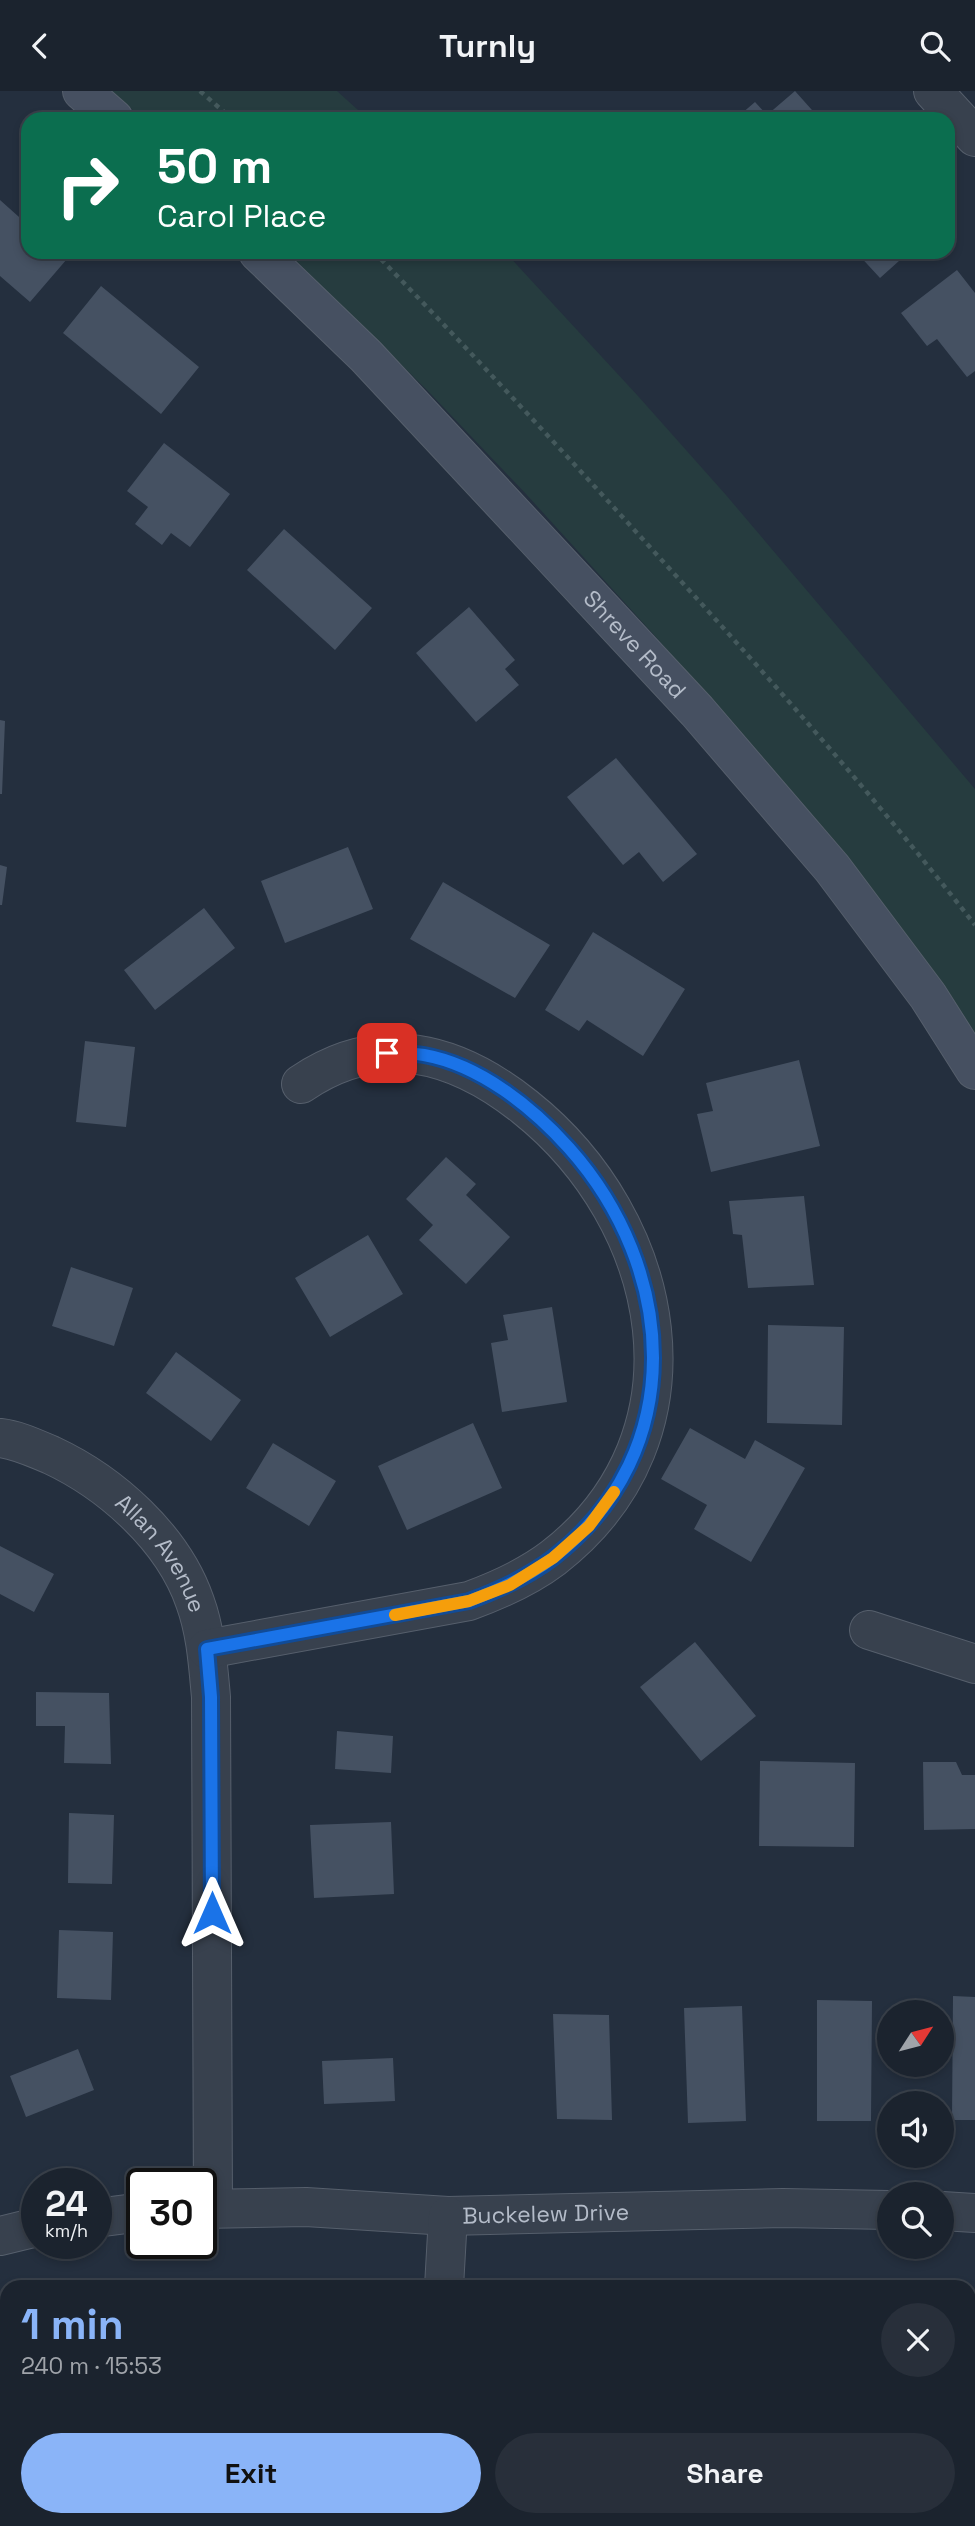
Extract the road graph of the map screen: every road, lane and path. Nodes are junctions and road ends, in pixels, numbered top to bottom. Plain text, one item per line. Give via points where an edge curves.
1 (82, 91) edge
2 (200, 91) edge
3 (933, 91) edge
4 (106, 112) edge
5 (224, 112) edge
6 (952, 112) edge
7 (955, 115) edge
8 (975, 137) edge
9 (265, 259) edge
10 (381, 259) edge
11 (975, 925) edge
12 (975, 1070) edge
13 (301, 1084) dead end
14 (0, 1439) edge
15 (869, 1630) dead end
16 (207, 1649) junction
17 (975, 1664) edge
18 (207, 2168) edge
19 (217, 2209) edge
20 (877, 2210) edge
21 (954, 2212) edge
22 (975, 2213) edge
23 (448, 2216) junction
24 (21, 2231) edge
25 (0, 2236) edge
26 (444, 2280) edge

1 - 4 main road
2 - 5 path
3 - 6 street
7 - 8 street
9 - 12 main road, Shreve Road via 366,356 697,711 832,869 928,996
10 - 11 path via 501,383 778,688 888,814
13 - 16 street via 349,1060 387,1053 423,1055 458,1065 506,1092 551,1128 587,1168 628,1237 645,1286 653,1336 651,1392 640,1440 621,1482 589,1526 553,1558 510,1585 469,1601
14 - 16 street, Allan Avenue via 26,1444 80,1469 122,1499 157,1536 185,1580
15 - 17 street
16 - 18 street, Allan Avenue via 211,1711
19 - 23 street, Buckelew Drive via 306,2207
20 - 23 street, Buckelew Drive
21 - 22 street
23 - 26 street
24 - 25 street

